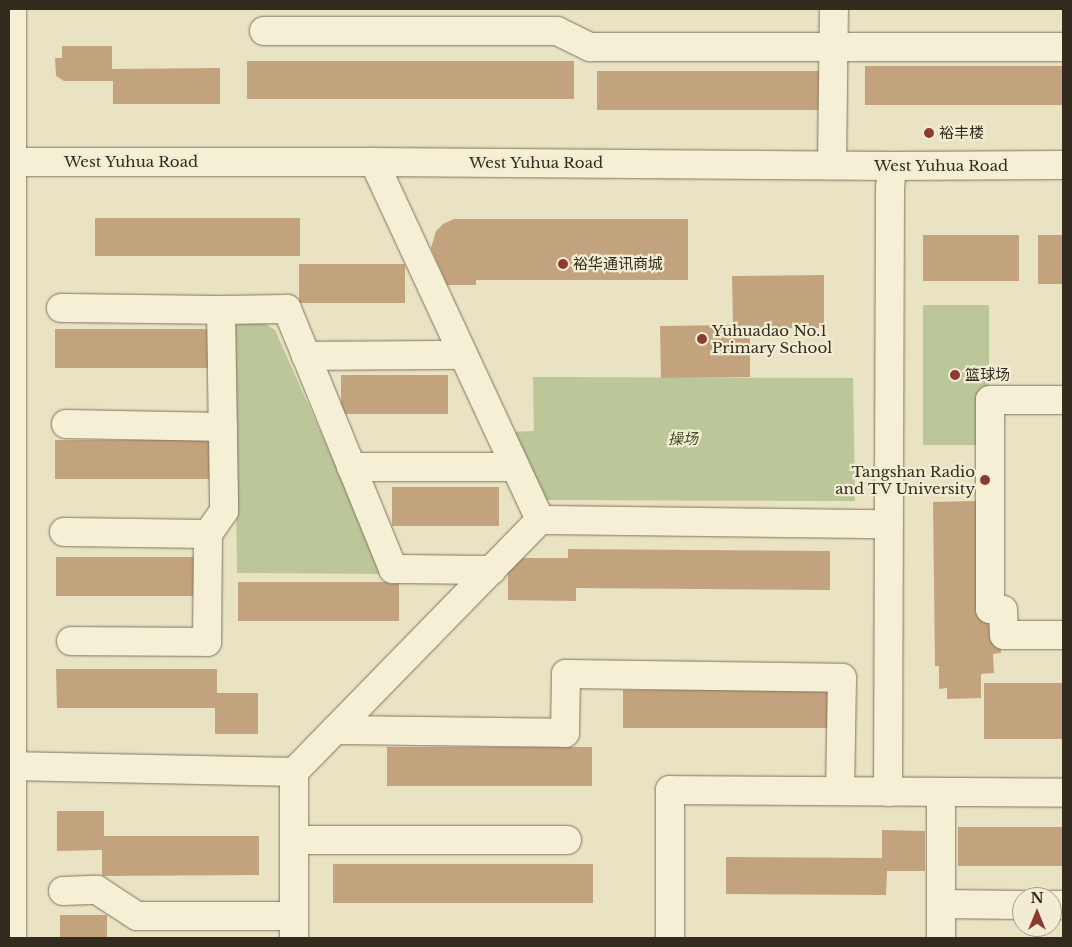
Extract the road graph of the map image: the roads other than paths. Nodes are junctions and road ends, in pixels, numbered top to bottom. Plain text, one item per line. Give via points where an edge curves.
1 (12, 9) edge
2 (834, 9) edge
3 (492, 20) edge
4 (557, 20) edge
5 (264, 31) dead end
6 (1063, 47) edge
7 (834, 48) junction
8 (10, 162) edge
9 (374, 162) junction
10 (832, 165) junction
11 (1063, 165) edge
12 (892, 166) junction
13 (61, 308) dead end
14 (221, 310) junction
15 (463, 355) junction
16 (306, 356) junction
17 (1063, 400) edge
18 (10, 417) edge
19 (66, 424) dead end
20 (223, 427) junction
21 (351, 467) junction
22 (515, 467) junction
23 (540, 520) junction
24 (889, 524) junction
25 (64, 532) dead end
26 (208, 534) junction
27 (492, 570) junction
28 (1063, 635) edge
29 (71, 641) dead end
30 (335, 730) junction
31 (12, 766) junction
32 (294, 772) junction
33 (840, 791) junction
34 (888, 792) junction
35 (941, 792) junction
36 (1063, 793) edge
37 (294, 840) junction
38 (567, 840) dead end
39 (63, 891) dead end
40 (941, 904) junction
41 (1012, 905) edge
42 (294, 927) edge
43 (12, 938) edge
44 (670, 938) edge
45 (941, 938) edge

1 - 8 street
2 - 7 street
3 - 4 street
3 - 5 street
4 - 7 street via 590,47
6 - 7 street
7 - 10 street
8 - 9 street, West Yuhua Road
8 - 18 street
9 - 10 street, West Yuhua Road
9 - 15 street
10 - 12 street, West Yuhua Road
11 - 12 street, West Yuhua Road
12 - 24 street
13 - 14 street
14 - 16 street via 288,309
14 - 20 street
15 - 16 street
15 - 22 street
16 - 21 street
17 - 28 street via 990,400 990,609 1003,610 1004,635
18 - 31 street
19 - 20 street
20 - 26 street via 224,511
21 - 22 street
21 - 27 street via 393,569
22 - 23 street
23 - 24 street
23 - 27 street
24 - 34 street
25 - 26 street
26 - 29 street via 207,642
27 - 30 street
30 - 32 street
30 - 33 street via 565,733 566,674 842,678
31 - 32 street
31 - 43 street
32 - 37 street
33 - 34 street
33 - 44 street via 670,790
34 - 35 street
35 - 36 street
35 - 40 street
37 - 38 street
37 - 42 street
39 - 42 street via 96,890 137,916
40 - 41 street
40 - 45 street

